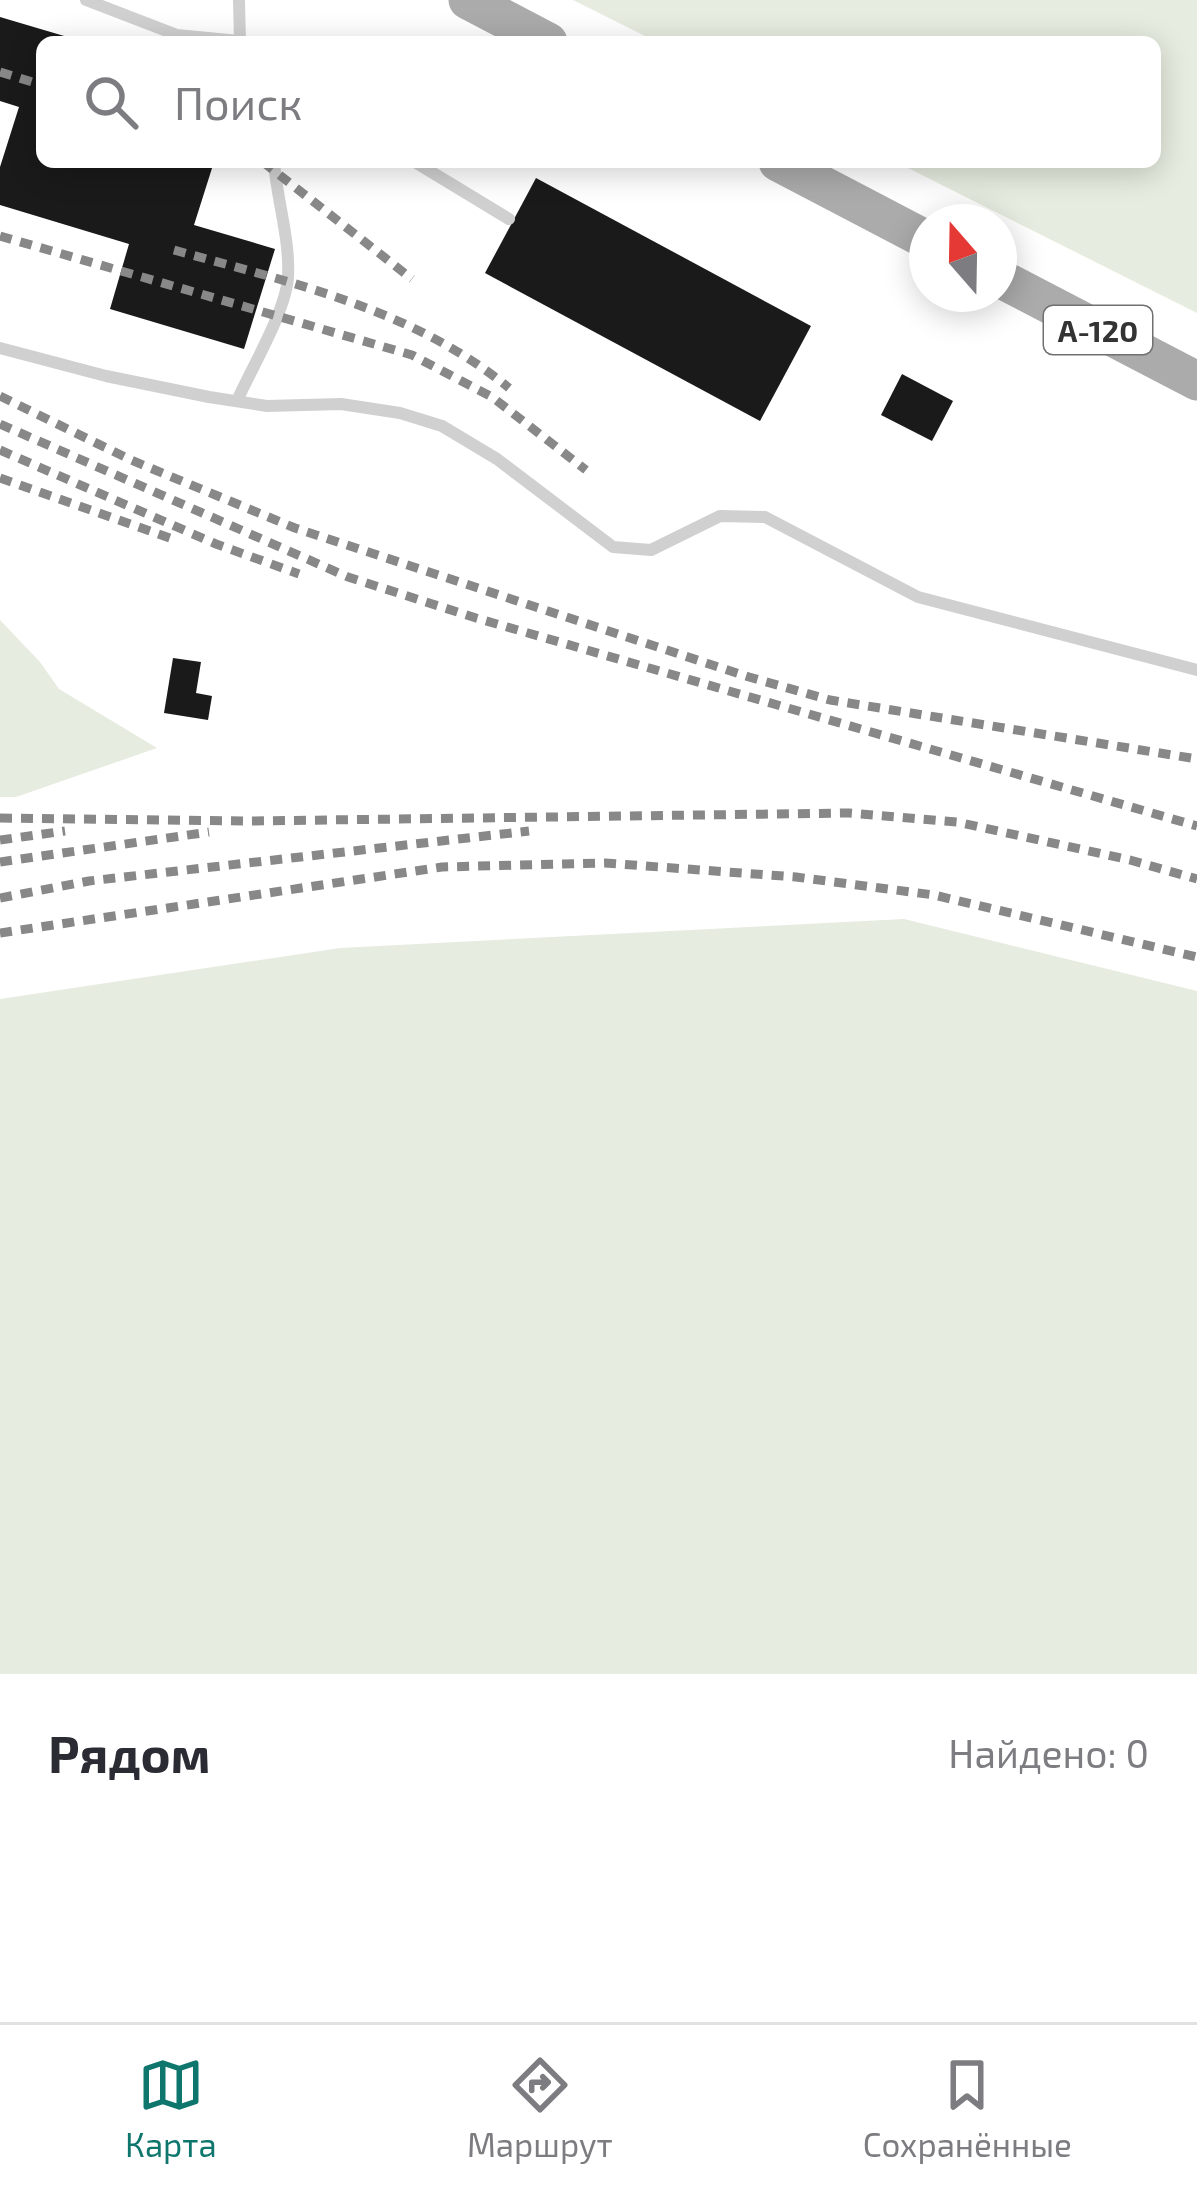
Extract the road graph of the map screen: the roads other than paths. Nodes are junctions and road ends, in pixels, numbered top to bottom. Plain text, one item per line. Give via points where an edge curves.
1 (86, 0) edge
2 (239, 0) edge
3 (468, 0) edge
4 (186, 36) edge
5 (239, 36) edge
6 (537, 36) edge
7 (275, 168) edge
8 (425, 168) edge
9 (789, 168) edge
10 (509, 219) dead end
11 (909, 231) edge
12 (1017, 287) edge
13 (0, 348) edge
14 (1197, 381) edge
15 (237, 401) junction
16 (1197, 670) edge

1 - 4 lane
2 - 5 lane
3 - 6 main road
7 - 15 lane via 288,282
8 - 10 lane
9 - 11 main road
12 - 14 main road, А-120
13 - 15 lane
15 - 16 lane via 341,404 442,426 613,547 651,550 720,516 764,517 918,597

